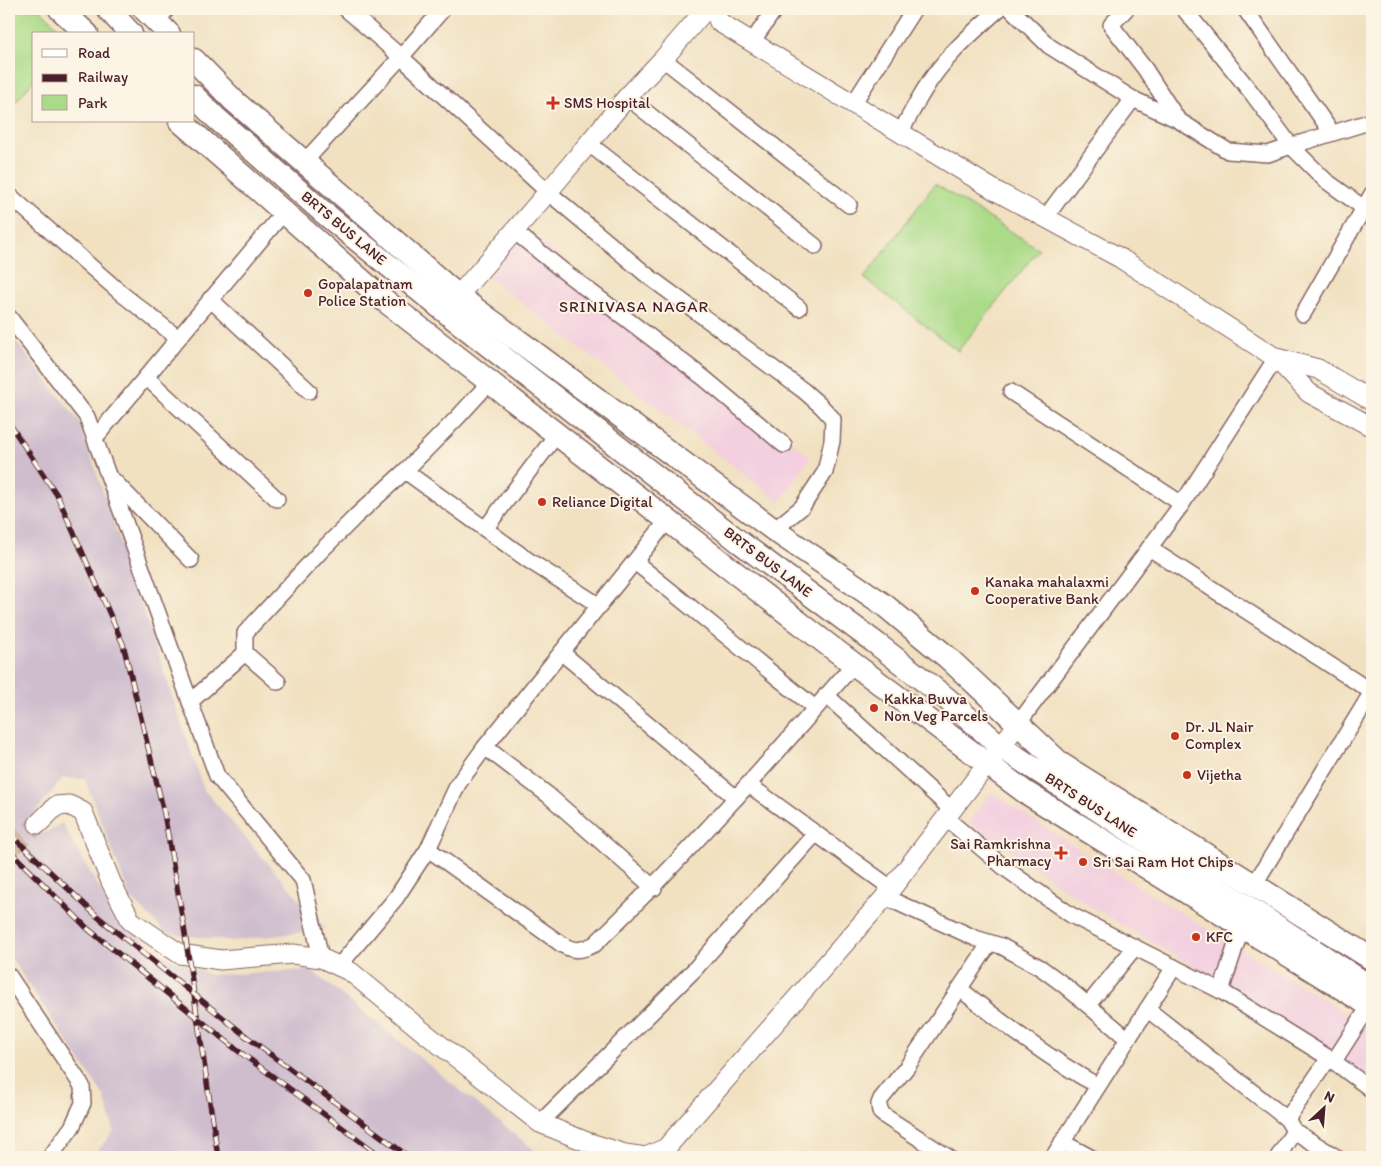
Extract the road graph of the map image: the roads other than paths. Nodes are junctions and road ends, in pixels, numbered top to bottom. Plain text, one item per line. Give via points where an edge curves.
1 (60, 9) edge
2 (108, 9) edge
3 (346, 9) edge
4 (444, 9) edge
5 (706, 9) edge
6 (714, 9) edge
7 (775, 9) edge
8 (914, 9) edge
9 (999, 9) edge
10 (1011, 9) edge
11 (1126, 9) edge
12 (1184, 9) edge
13 (1246, 9) edge
14 (85, 32) edge
15 (129, 32) edge
16 (752, 42) junction
17 (401, 57) junction
18 (663, 59) junction
19 (195, 61) edge
20 (195, 97) edge
21 (627, 97) junction
22 (1133, 99) junction
23 (854, 104) junction
24 (1178, 120) junction
25 (1372, 121) edge
26 (181, 122) edge
27 (900, 133) junction
28 (1332, 133) junction
29 (588, 143) junction
30 (1291, 146) junction
31 (304, 162) junction
32 (548, 192) junction
33 (1372, 194) edge
34 (9, 196) edge
35 (849, 205) dead end
36 (284, 212) junction
37 (1368, 212) edge
38 (1045, 218) junction
39 (514, 231) junction
40 (815, 246) dead end
41 (458, 296) junction
42 (210, 299) junction
43 (799, 308) dead end
44 (1303, 314) dead end
45 (9, 317) edge
46 (178, 338) junction
47 (1276, 358) junction
48 (146, 377) junction
49 (490, 382) junction
50 (308, 391) dead end
51 (1011, 392) dead end
52 (1372, 401) edge
53 (1372, 427) edge
54 (558, 434) junction
55 (95, 438) junction
56 (784, 445) dead end
57 (405, 472) junction
58 (109, 476) junction
59 (277, 499) dead end
60 (1182, 504) junction
61 (668, 520) junction
62 (485, 529) junction
63 (774, 530) junction
64 (1150, 548) junction
65 (191, 560) dead end
66 (634, 562) junction
67 (600, 606) junction
68 (244, 653) junction
69 (562, 653) junction
70 (854, 664) junction
71 (278, 682) dead end
72 (826, 695) junction
73 (190, 702) junction
74 (815, 708) junction
75 (1018, 724) junction
76 (1001, 746) junction
77 (485, 747) junction
78 (987, 764) junction
79 (749, 785) junction
80 (736, 798) junction
81 (949, 814) junction
82 (38, 824) tunnel mouth
83 (815, 834) junction
84 (428, 849) junction
85 (1254, 885) junction
86 (654, 888) junction
87 (888, 893) junction
88 (1242, 926) junction
89 (990, 943) junction
90 (1135, 947) junction
91 (322, 958) junction
92 (1372, 959) edge
93 (339, 966) junction
94 (1174, 967) junction
95 (9, 976) edge
96 (960, 989) junction
97 (1221, 991) junction
98 (1372, 1000) edge
99 (1088, 1005) junction
100 (1147, 1009) junction
101 (1128, 1039) junction
102 (1331, 1059) junction
103 (1098, 1086) junction
104 (1372, 1090) edge
105 (540, 1123) junction
106 (1290, 1125) junction
107 (1062, 1142) junction
108 (50, 1157) edge
109 (948, 1157) edge
110 (1053, 1157) edge
111 (1090, 1157) edge
112 (1278, 1157) edge
113 (1336, 1157) edge

1 - 14 main road
2 - 15 main road
3 - 17 street
4 - 17 street
5 - 18 street
6 - 16 street via 720,22
7 - 16 street
8 - 23 street
9 - 27 street via 946,60 923,91
10 - 22 street via 1048,46
11 - 24 street via 1111,25
12 - 30 street via 1252,92
13 - 28 street
16 - 23 street
17 - 31 street
17 - 32 street
18 - 21 street
18 - 35 street
19 - 31 main road via 234,101
20 - 76 main road, BRTS BUS LANE via 324,213 452,317 741,543 877,644
21 - 29 street
21 - 40 street
22 - 24 street
22 - 38 street
23 - 27 street
24 - 30 street via 1228,151 1268,154
25 - 28 street
26 - 36 main road
27 - 38 street
28 - 30 street
29 - 32 street
29 - 43 street
30 - 37 street via 1325,180
31 - 41 main road
32 - 39 street
32 - 63 street via 648,276 804,392 833,418 832,442 824,472 802,507
33 - 37 street
34 - 46 street
36 - 42 street
36 - 49 main road via 384,300
37 - 44 street
38 - 47 street via 1120,258
39 - 41 street
39 - 56 street via 704,378
41 - 63 main road
42 - 46 street
42 - 50 street
45 - 55 street via 88,417
46 - 48 street
47 - 52 street via 1318,369
47 - 53 street via 1309,393
47 - 60 street
48 - 55 street
48 - 59 street
49 - 54 main road
49 - 57 street
51 - 60 street
54 - 61 main road
54 - 62 street
55 - 58 street
57 - 62 street
57 - 68 street via 320,552 246,633
58 - 65 street
58 - 73 street
60 - 64 street
61 - 66 street
61 - 70 main road
62 - 67 street
63 - 75 main road via 883,604 947,657
64 - 75 street
64 - 85 street via 1372,692
66 - 67 street
66 - 74 street
67 - 69 street
68 - 71 street
68 - 73 street
69 - 77 street
69 - 80 street
70 - 72 street
70 - 78 main road
72 - 74 street
72 - 81 street
73 - 91 street via 217,776 303,880
74 - 79 street
75 - 76 street
75 - 85 main road via 1061,764
76 - 78 street
76 - 98 main road, BRTS BUS LANE
77 - 84 street via 458,784
77 - 86 street via 548,795
78 - 81 street
78 - 88 main road via 1025,792
79 - 80 street
79 - 83 street
80 - 86 street
81 - 87 street
81 - 90 street via 1006,869 1071,915
82 - 91 street via 56,806 69,805 83,812 111,882 131,921 180,954 221,960 293,954
83 - 87 street
83 - 105 street via 694,970
84 - 86 street via 572,950 582,950 595,944
84 - 93 street via 396,898
85 - 92 main road
87 - 89 street
87 - 105 street via 666,1148 646,1157 625,1154
88 - 97 street
88 - 98 main road
89 - 96 street
89 - 99 street via 1040,968
90 - 94 street
90 - 99 street
91 - 93 street
93 - 105 street via 351,972
94 - 97 street
94 - 100 street
95 - 108 street via 82,1086 83,1103 72,1127
96 - 103 street via 1037,1048
96 - 109 street via 880,1104 880,1112 886,1117
97 - 102 street
98 - 102 street
99 - 101 street
100 - 101 street
100 - 106 street
101 - 103 street
102 - 104 street
102 - 106 street
103 - 107 street
106 - 112 street
106 - 113 street
107 - 110 street
107 - 111 street

